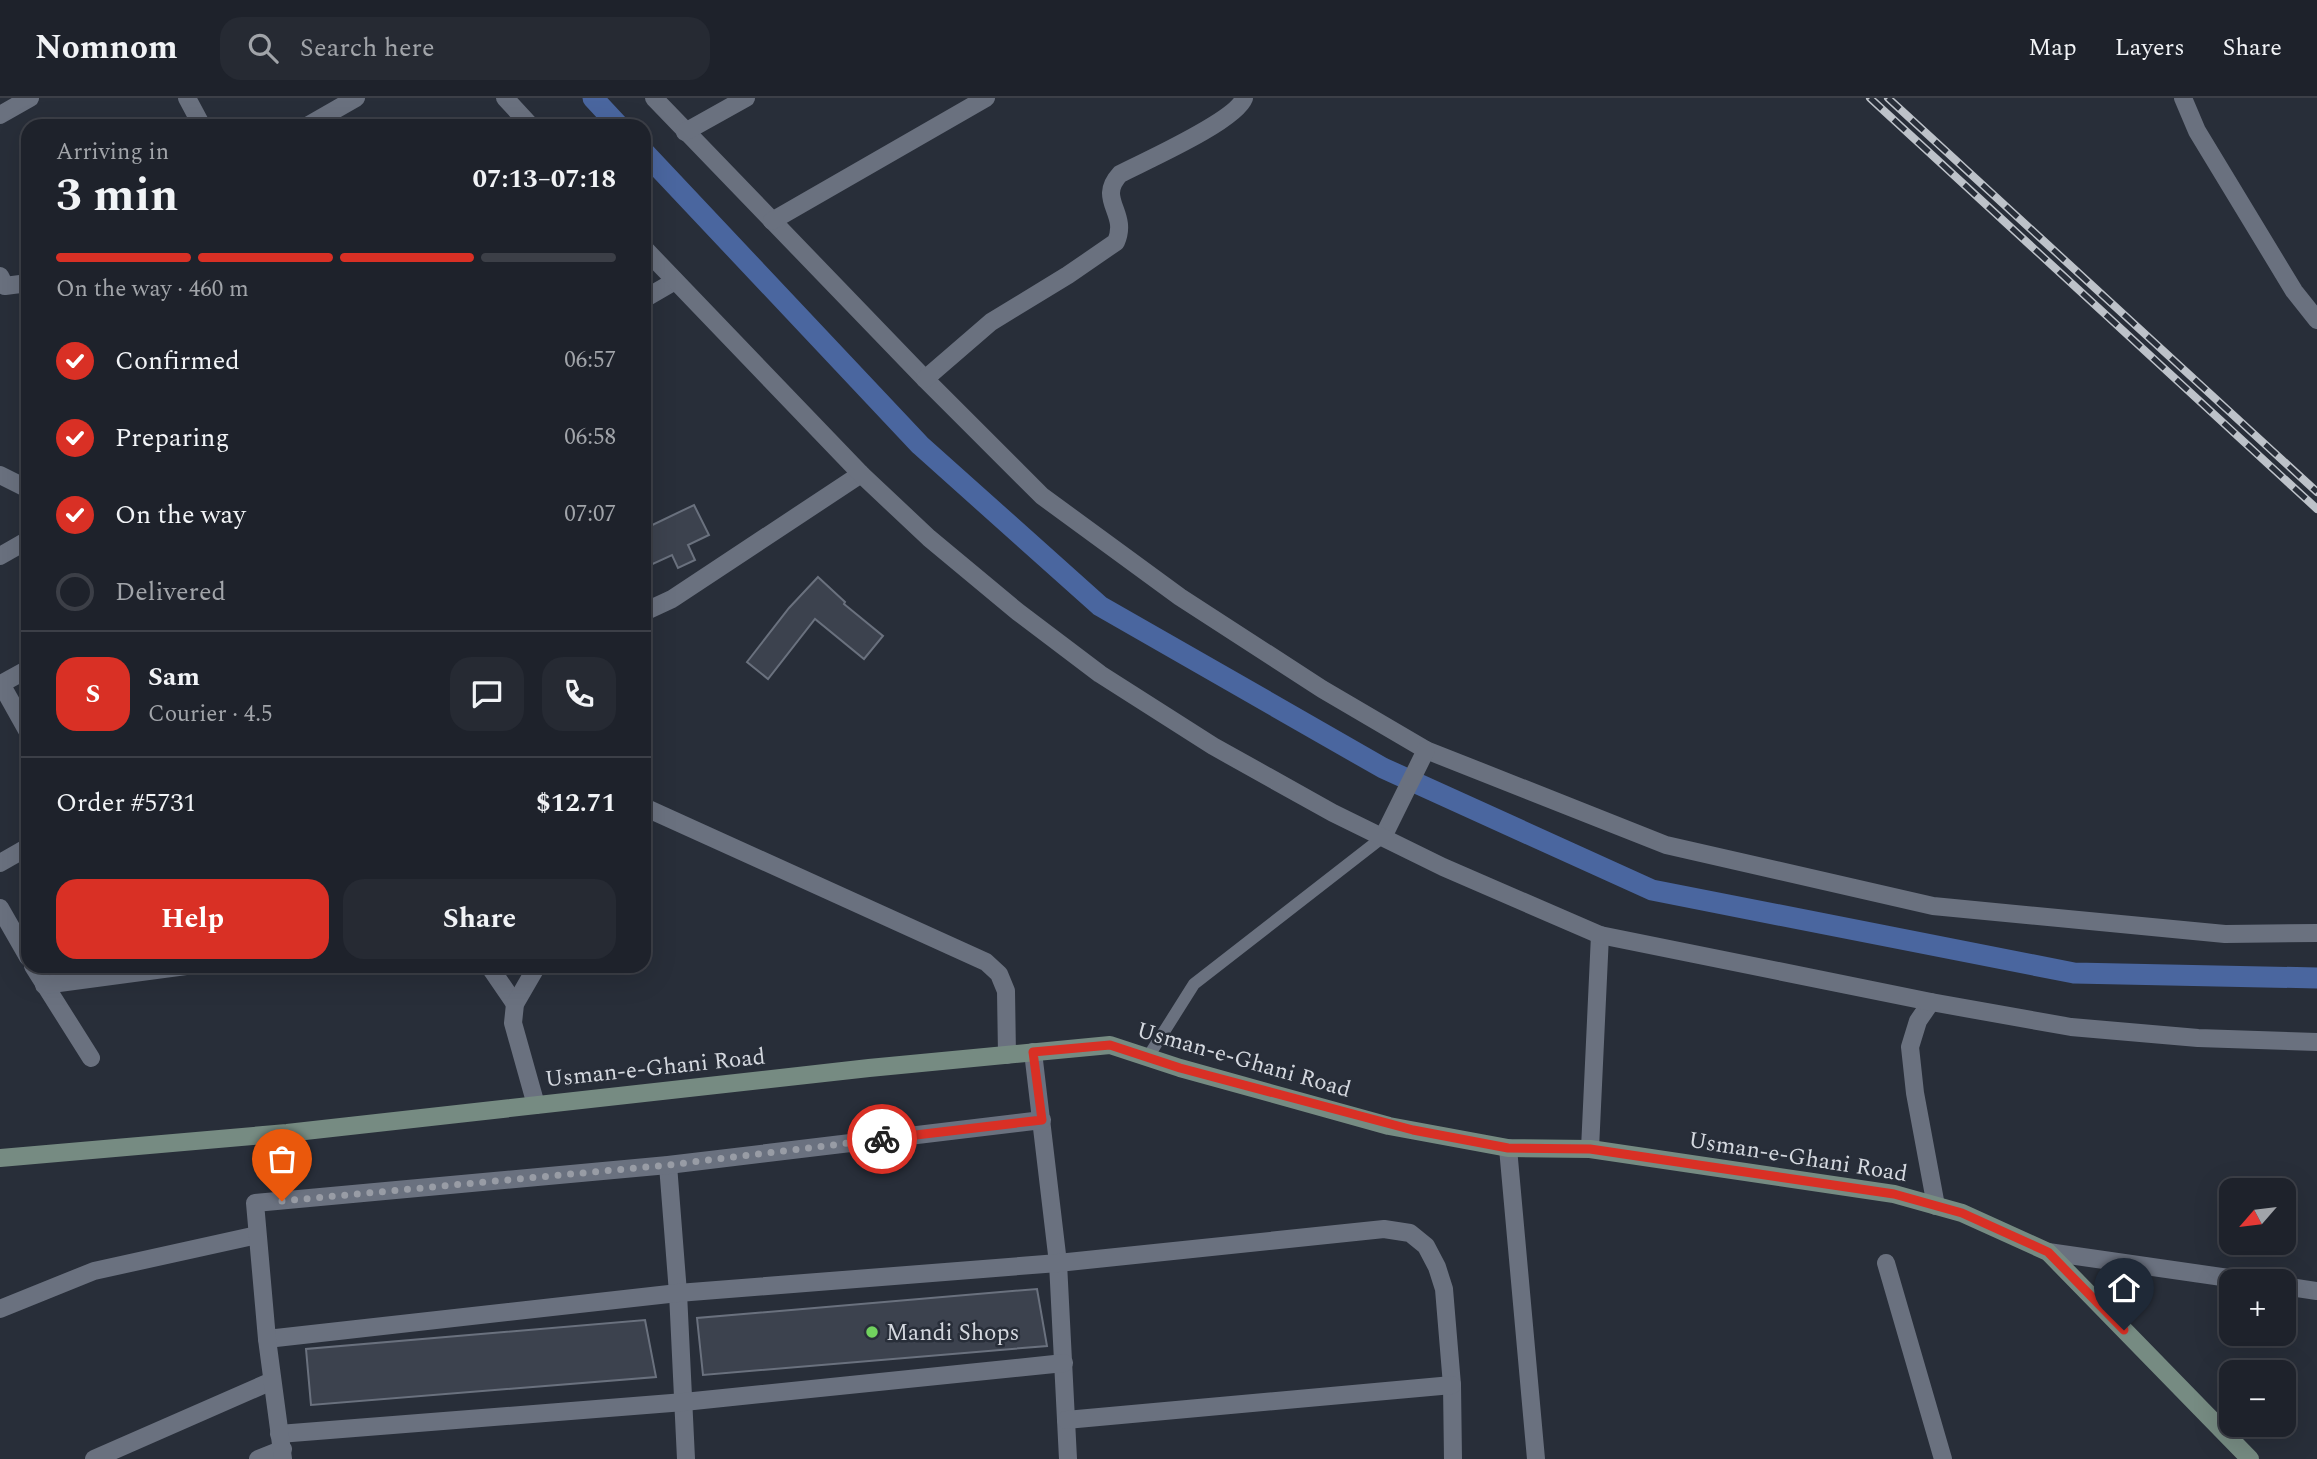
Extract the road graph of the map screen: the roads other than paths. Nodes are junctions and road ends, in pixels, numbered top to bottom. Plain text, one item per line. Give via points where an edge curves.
1 (30, 98) edge
2 (187, 98) edge
3 (356, 98) edge
4 (505, 98) edge
5 (654, 98) edge
6 (746, 98) edge
7 (986, 98) edge
8 (1244, 98) edge
9 (2183, 98) edge
10 (0, 115) edge
11 (198, 119) edge
12 (319, 119) edge
13 (524, 119) edge
14 (685, 132) junction
15 (772, 221) junction
16 (651, 255) edge
17 (0, 276) edge
18 (676, 281) junction
19 (21, 284) edge
20 (651, 295) edge
21 (2317, 320) edge
22 (925, 379) junction
23 (861, 474) junction
24 (0, 475) edge
25 (21, 486) edge
26 (21, 544) edge
27 (0, 556) edge
28 (651, 609) edge
29 (21, 672) edge
30 (21, 720) edge
31 (1423, 754) junction
32 (651, 810) edge
33 (1383, 837) junction
34 (21, 851) edge
35 (0, 863) edge
36 (0, 908) edge
37 (2317, 933) edge
38 (1600, 935) junction
39 (21, 945) edge
40 (37, 973) edge
41 (134, 973) edge
42 (494, 973) edge
43 (533, 973) edge
44 (44, 985) junction
45 (1931, 1002) junction
46 (515, 1004) junction
47 (2317, 1042) edge
48 (1033, 1052) junction
49 (1007, 1055) junction
50 (91, 1058) dead end
51 (1148, 1058) junction
52 (536, 1105) junction
53 (1042, 1120) junction
54 (1508, 1148) junction
55 (1590, 1149) junction
56 (0, 1158) edge
57 (668, 1165) junction
58 (1936, 1206) junction
59 (257, 1235) junction
60 (2048, 1252) junction
61 (1058, 1263) junction
62 (1886, 1263) dead end
63 (2219, 1277) edge
64 (2296, 1288) edge
65 (2317, 1291) edge
66 (678, 1293) junction
67 (0, 1308) edge
68 (267, 1339) junction
69 (1064, 1363) junction
70 (272, 1381) junction
71 (1452, 1385) junction
72 (684, 1402) junction
73 (1066, 1420) junction
74 (282, 1447) edge
75 (94, 1459) edge
76 (258, 1459) edge
77 (686, 1459) edge
78 (1068, 1459) edge
79 (1453, 1459) edge
80 (1536, 1459) edge
81 (1943, 1459) edge
82 (2250, 1459) edge

1 - 10 street
2 - 11 street
3 - 12 street
4 - 13 street
5 - 14 street
6 - 14 street
7 - 15 street
8 - 22 street via 1220,121 1120,174 1110,194 1120,233 1116,242 991,322
9 - 21 street via 2197,131 2294,291
14 - 15 street
15 - 22 street
16 - 18 street
17 - 19 street via 5,286
18 - 20 street
18 - 23 street
22 - 31 street via 1042,496 1180,597
23 - 28 street
23 - 33 street via 939,546 1100,674 1213,746
24 - 25 street
26 - 27 street
29 - 30 street via 1,684
31 - 33 street
31 - 37 street via 1666,845 1933,906 2225,934
32 - 49 street via 986,962 999,974 1006,990
33 - 38 street
33 - 51 lane via 1194,984
34 - 35 street
36 - 39 street
38 - 45 street
38 - 55 street
40 - 44 street
41 - 44 street
42 - 46 street
43 - 46 street
44 - 50 street
45 - 47 street via 2071,1027
45 - 58 street via 1918,1021 1910,1047
46 - 52 street via 513,1023
48 - 49 main road, Usman-e-Ghani Road
48 - 51 main road, Usman-e-Ghani Road via 1110,1045
48 - 53 street
49 - 52 main road, Usman-e-Ghani Road
51 - 54 main road, Usman-e-Ghani Road via 1389,1126
52 - 56 main road, Usman-e-Ghani Road
53 - 57 street
53 - 61 street
54 - 55 main road, Usman-e-Ghani Road
54 - 80 street
55 - 58 main road, Usman-e-Ghani Road via 1894,1194
57 - 59 street via 255,1203
57 - 66 street
58 - 60 main road, Usman-e-Ghani Road
59 - 67 street via 94,1271
59 - 68 street
60 - 63 street
60 - 82 main road, Usman-e-Ghani Road
61 - 66 street
61 - 69 street
61 - 71 street via 1384,1229 1410,1233 1426,1246 1444,1289
62 - 81 street
64 - 65 street
66 - 68 street
66 - 72 street
68 - 70 street
69 - 72 street
69 - 73 street
70 - 74 street
70 - 75 street
71 - 73 street
71 - 79 street
72 - 74 street
72 - 77 street
73 - 78 street
74 - 76 street

